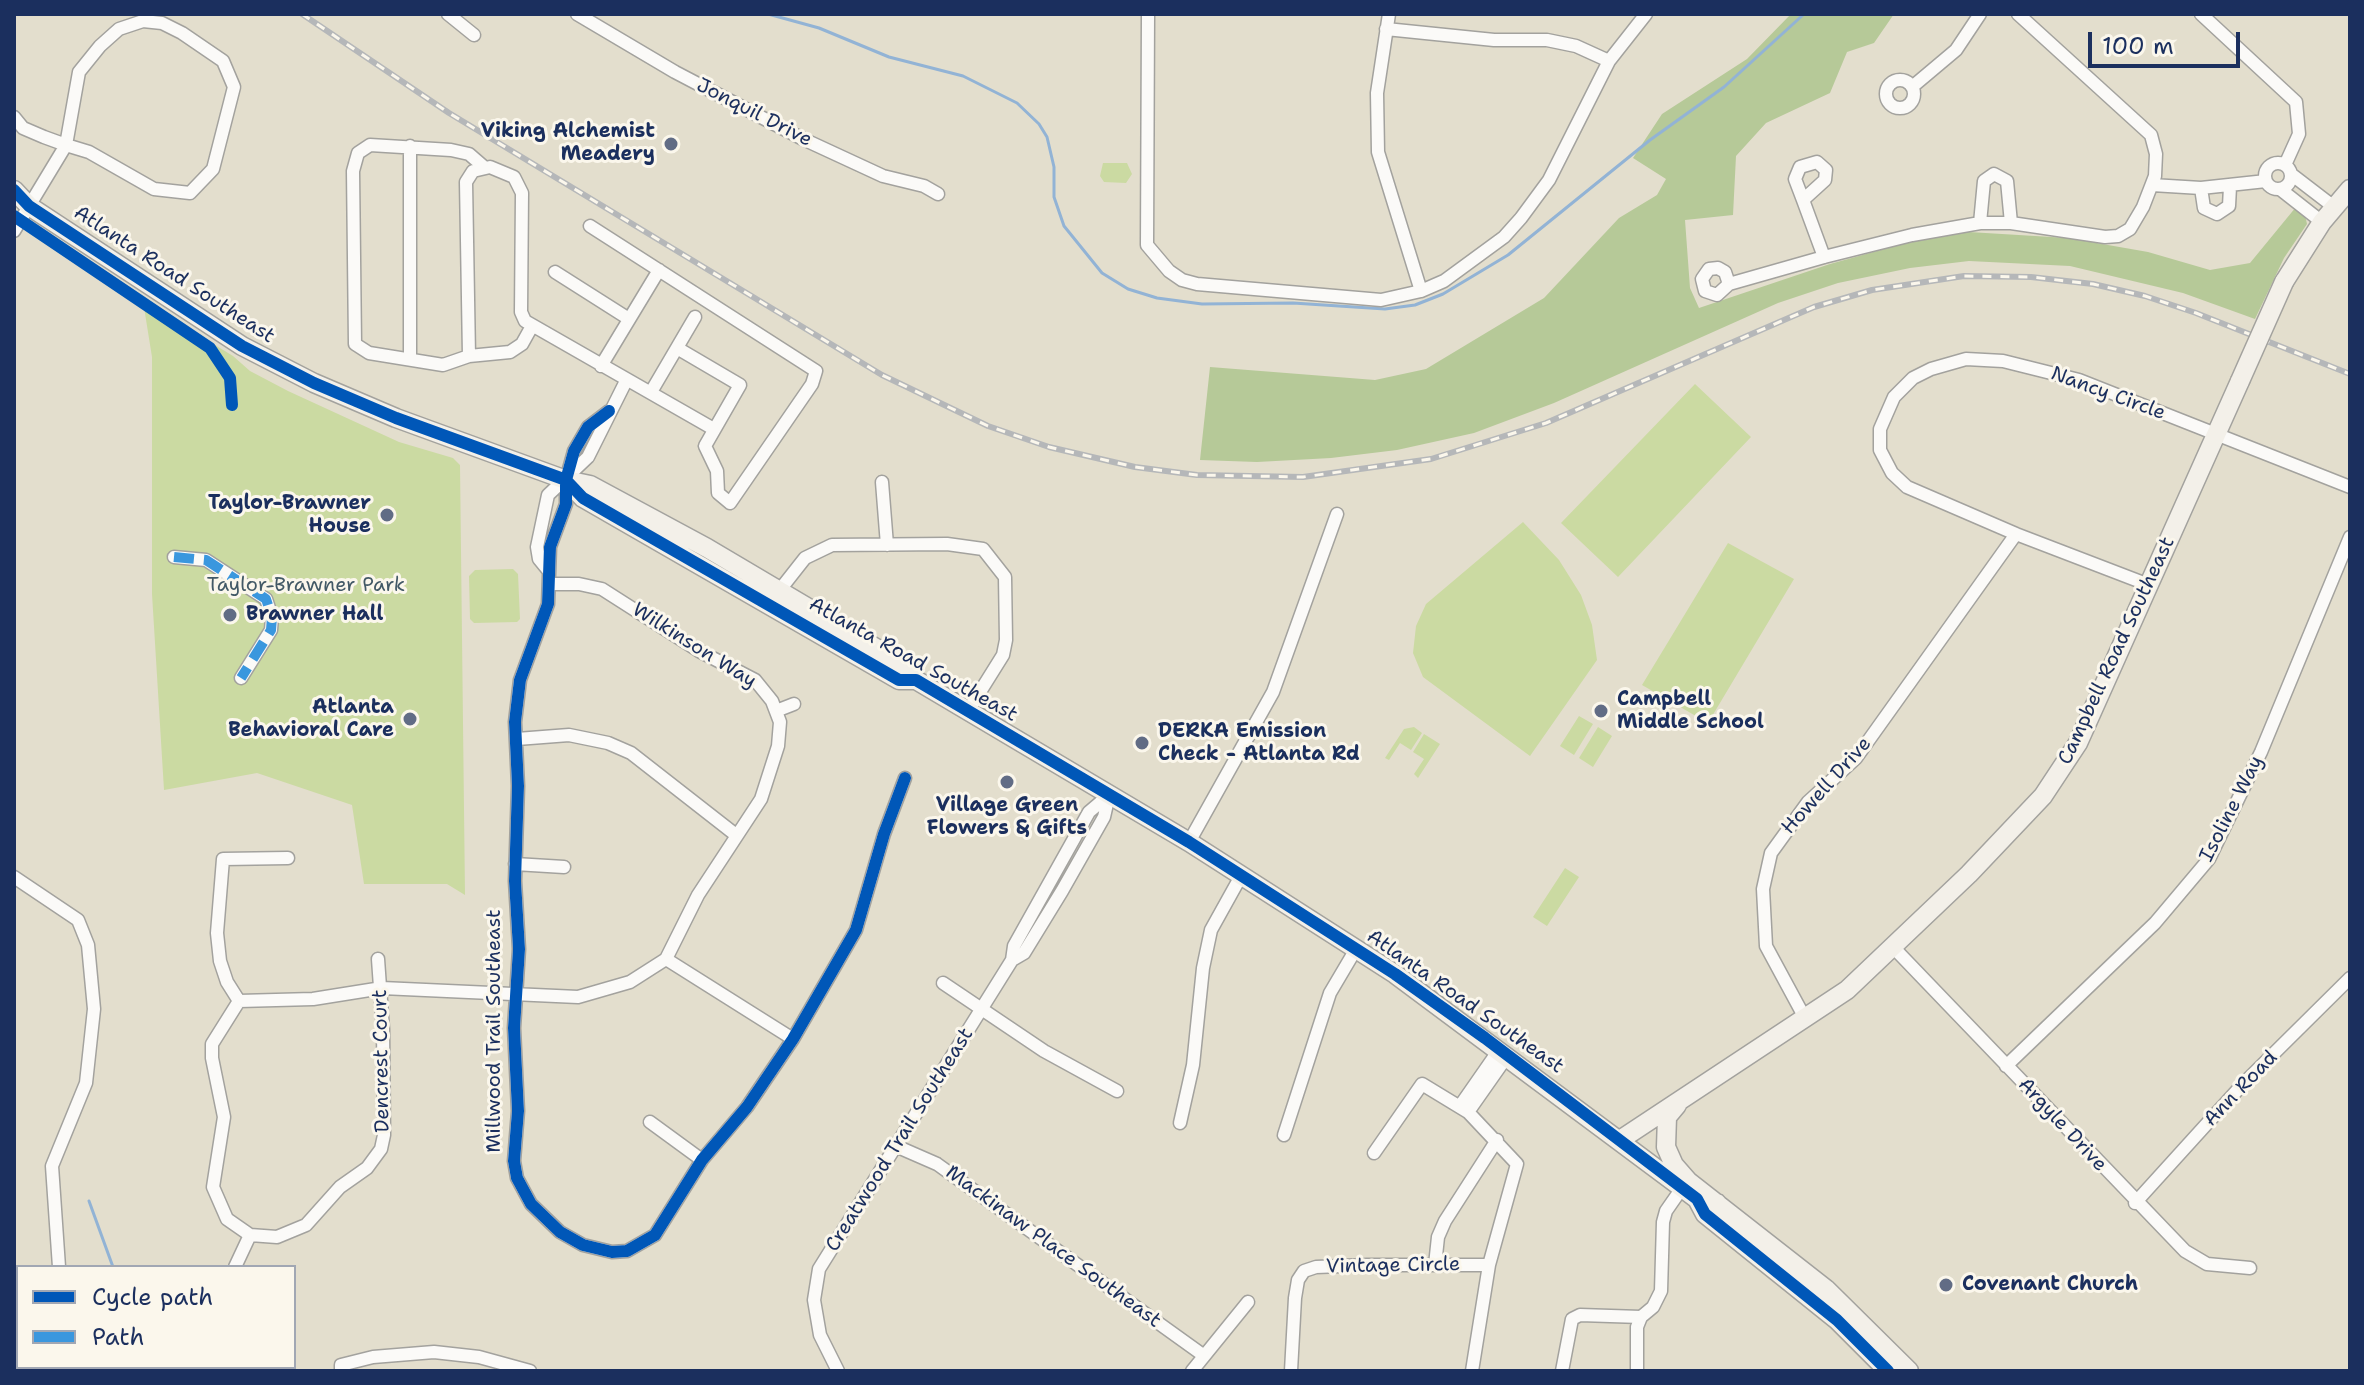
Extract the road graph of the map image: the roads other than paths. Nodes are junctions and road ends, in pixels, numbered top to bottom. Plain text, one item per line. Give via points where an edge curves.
1 (448, 14) edge
2 (577, 14) edge
3 (1148, 14) edge
4 (1389, 14) edge
5 (1646, 14) edge
6 (1980, 14) edge
7 (2018, 14) edge
8 (2201, 14) edge
9 (1386, 29) junction
10 (474, 35) dead end
11 (1609, 61) junction
12 (1912, 87) dead end
13 (14, 117) edge
14 (66, 145) junction
15 (410, 146) junction
16 (484, 167) junction
17 (2288, 169) junction
18 (2266, 181) junction
19 (2152, 185) junction
20 (2230, 187) junction
21 (2201, 188) junction
22 (2280, 189) junction
23 (2350, 189) edge
24 (14, 190) edge
25 (938, 194) dead end
26 (1803, 200) dead end
27 (22, 204) edge
28 (2334, 207) junction
29 (2322, 222) junction
30 (1980, 223) junction
31 (2011, 223) junction
32 (590, 226) dead end
33 (14, 231) edge
34 (1824, 257) junction
35 (659, 270) junction
36 (555, 272) dead end
37 (1729, 284) dead end
38 (1421, 291) junction
39 (695, 317) dead end
40 (629, 319) junction
41 (532, 326) junction
42 (677, 348) junction
43 (469, 356) junction
44 (410, 358) junction
45 (601, 366) junction
46 (626, 381) junction
47 (651, 392) junction
48 (609, 411) junction
49 (712, 428) junction
50 (2215, 434) junction
51 (566, 480) junction
52 (882, 482) dead end
53 (2350, 487) edge
54 (1337, 514) dead end
55 (2016, 534) junction
56 (2350, 537) edge
57 (887, 545) junction
58 (174, 557) dead end
59 (549, 577) junction
60 (2149, 585) junction
61 (779, 591) junction
62 (241, 678) dead end
63 (916, 680) junction
64 (794, 704) dead end
65 (776, 711) junction
66 (968, 711) junction
67 (517, 739) junction
68 (905, 778) dead end
69 (1109, 795) junction
70 (736, 835) junction
71 (1189, 842) junction
72 (288, 858) dead end
73 (515, 864) junction
74 (564, 867) dead end
75 (1241, 876) junction
76 (14, 877) edge
77 (1893, 947) junction
78 (1356, 949) junction
79 (378, 959) dead end
80 (666, 959) junction
81 (2349, 980) edge
82 (943, 983) dead end
83 (382, 988) junction
84 (516, 995) junction
85 (239, 1001) junction
86 (982, 1010) junction
87 (1806, 1020) junction
88 (793, 1039) junction
89 (1504, 1052) junction
90 (2006, 1066) junction
91 (1117, 1091) dead end
92 (1679, 1102) junction
93 (1464, 1109) junction
94 (650, 1122) dead end
95 (1180, 1123) dead end
96 (1284, 1135) dead end
97 (1497, 1140) junction
98 (1620, 1140) junction
99 (898, 1147) junction
100 (1374, 1153) dead end
101 (702, 1160) junction
102 (1690, 1193) junction
103 (1717, 1203) junction
104 (2135, 1203) junction
105 (250, 1235) junction
106 (627, 1251) junction
107 (59, 1265) edge
108 (236, 1265) edge
109 (1435, 1265) junction
110 (1489, 1265) junction
111 (629, 1267) dead end
112 (2250, 1268) dead end
113 (1248, 1302) dead end
114 (1641, 1317) junction
115 (1203, 1355) junction
116 (341, 1368) edge
117 (530, 1371) edge
118 (838, 1371) edge
119 (1192, 1371) edge
120 (1291, 1371) edge
121 (1472, 1371) edge
122 (1562, 1371) edge
123 (1637, 1371) edge
124 (1888, 1371) edge
125 (1909, 1371) edge

1 - 10 street
2 - 25 street, Jonquil Drive via 803,139 883,176
3 - 38 street via 1147,245 1169,271 1197,284 1381,300
4 - 9 street
5 - 11 street
6 - 12 street via 1956,50
7 - 19 street via 2150,134 2156,154
8 - 17 street via 2296,102 2299,134
9 - 11 street via 1547,40
9 - 38 street via 1376,114 1378,152
11 - 38 street via 1549,180 1521,218 1444,281
13 - 14 street via 23,128
14 - 14 street via 79,72 100,46 132,23 162,23 182,33 213,52 229,72 234,87 213,169 190,193 154,189 114,164
14 - 27 street
15 - 16 street via 469,154
15 - 44 street
15 - 44 street via 366,146 355,158 353,171 355,344 369,353
16 - 41 street via 506,171 519,184 521,312
16 - 43 street via 466,182
17 - 18 street via 2275,163 2267,168
17 - 22 street via 2289,182
17 - 28 street
18 - 20 street
18 - 22 street
19 - 21 street
19 - 31 street via 2130,229 2118,236
20 - 21 street
20 - 21 street via 2229,206 2217,214 2204,208
22 - 29 street
23 - 28 main road, Campbell Road Southeast
24 - 27 main road, Atlanta Road Southeast
26 - 34 street
27 - 33 street
27 - 51 main road, Atlanta Road Southeast via 281,367 396,418
28 - 29 main road, Campbell Road Southeast
29 - 50 main road, Campbell Road Southeast, bridge via 2284,282
30 - 31 street
30 - 31 street via 1984,181 1994,174 2007,181
30 - 34 street
32 - 35 street
34 - 37 street
35 - 40 street
35 - 49 street via 816,371 730,503 718,493 717,471 705,446
36 - 40 street
39 - 42 street
40 - 45 street
41 - 43 street via 510,352
41 - 45 street
42 - 47 street
42 - 49 street via 740,385
43 - 44 street via 436,366
45 - 46 street
46 - 47 street
46 - 48 street
47 - 49 street
48 - 51 street via 588,457
48 - 51 street via 588,427
50 - 53 street, Nancy Circle
50 - 55 street, Nancy Circle via 2079,380 2003,361 1966,359 1913,378 1894,397 1882,421 1884,462 1907,487
50 - 60 main road, Campbell Road Southeast
51 - 59 street, Millwood Trail Southeast via 566,504 553,534
51 - 59 street, Millwood Trail Southeast via 548,495 537,536 539,559
51 - 61 main road, Atlanta Road Southeast via 632,505
51 - 63 main road, Atlanta Road Southeast via 583,498 899,680
52 - 57 street
54 - 71 street via 1273,692
55 - 60 street, Nancy Circle
55 - 87 street, Howell Drive via 1856,758 1808,802 1771,853 1763,889 1767,947
56 - 90 street, Isoline Way via 2261,752 2209,859 2155,923
57 - 61 street via 819,549
57 - 66 street via 983,549 1005,577 1003,655
58 - 62 street via 206,560 266,599 271,630
59 - 65 street, Wilkinson Way via 602,589 755,680
59 - 67 street, Millwood Trail Southeast via 548,604 520,680
60 - 77 main road, Campbell Road Southeast via 2078,743 2056,779 1995,848
61 - 63 main road, Atlanta Road Southeast via 908,667
63 - 66 main road, Atlanta Road Southeast
64 - 65 street
65 - 70 street via 781,734 773,763 761,799
66 - 69 main road, Atlanta Road Southeast
67 - 70 street via 569,735 631,753
67 - 73 street, Millwood Trail Southeast
68 - 88 street via 862,917
69 - 71 main road, Atlanta Road Southeast
69 - 86 street, Creatwood Trail Southeast via 1089,812
70 - 80 street
71 - 75 main road, Atlanta Road Southeast
72 - 85 street via 223,859 220,961
73 - 74 street
73 - 84 street, Millwood Trail Southeast
75 - 78 main road, Atlanta Road Southeast
75 - 95 street via 1211,930
76 - 107 street via 78,920 88,945 94,1009 86,1083 52,1166
77 - 87 main road, Campbell Road Southeast
77 - 90 street, Argyle Drive
78 - 89 main road, Atlanta Road Southeast
78 - 96 street via 1330,993
79 - 83 street, Dencrest Court
80 - 84 street via 630,982 596,994
80 - 88 street
81 - 104 street, Ann Road via 2242,1085
82 - 86 street
83 - 84 street
83 - 85 street via 313,999
83 - 105 street, Dencrest Court via 381,1149 306,1225 277,1237
84 - 106 street, Millwood Trail Southeast via 517,1178 531,1204 560,1232 596,1249
85 - 105 street via 212,1044 224,1117 213,1187 227,1219
86 - 91 street
86 - 99 street, Creatwood Trail Southeast
87 - 92 main road, Campbell Road Southeast
88 - 101 street via 747,1107
89 - 93 street
89 - 98 main road, Atlanta Road Southeast
90 - 104 street, Argyle Drive
92 - 98 main road, Campbell Road Southeast
92 - 103 main road via 1667,1117 1666,1147 1688,1181
93 - 97 street, Vintage Circle
93 - 100 street, Vintage Circle via 1422,1084
94 - 101 street
97 - 109 street via 1445,1221
97 - 110 street, Vintage Circle via 1517,1164
98 - 102 main road, Atlanta Road Southeast
99 - 115 street, Mackinaw Place Southeast via 937,1164
99 - 118 street, Creatwood Trail Southeast via 819,1269 814,1300 820,1335
101 - 106 street via 655,1235
102 - 103 main road, Atlanta Road Southeast
102 - 114 street via 1666,1211 1661,1291
102 - 124 main road, Atlanta Road Southeast via 1705,1214 1837,1320
103 - 125 main road, Atlanta Road Southeast via 1826,1289
104 - 112 street, Argyle Drive via 2185,1251 2207,1264
105 - 108 street
106 - 111 street
109 - 110 street, Vintage Circle
109 - 120 street, Vintage Circle via 1304,1271 1295,1298
110 - 121 street, Vintage Circle
113 - 115 street
114 - 122 street via 1574,1316
114 - 123 street
115 - 119 street
116 - 117 street via 373,1357 434,1352

